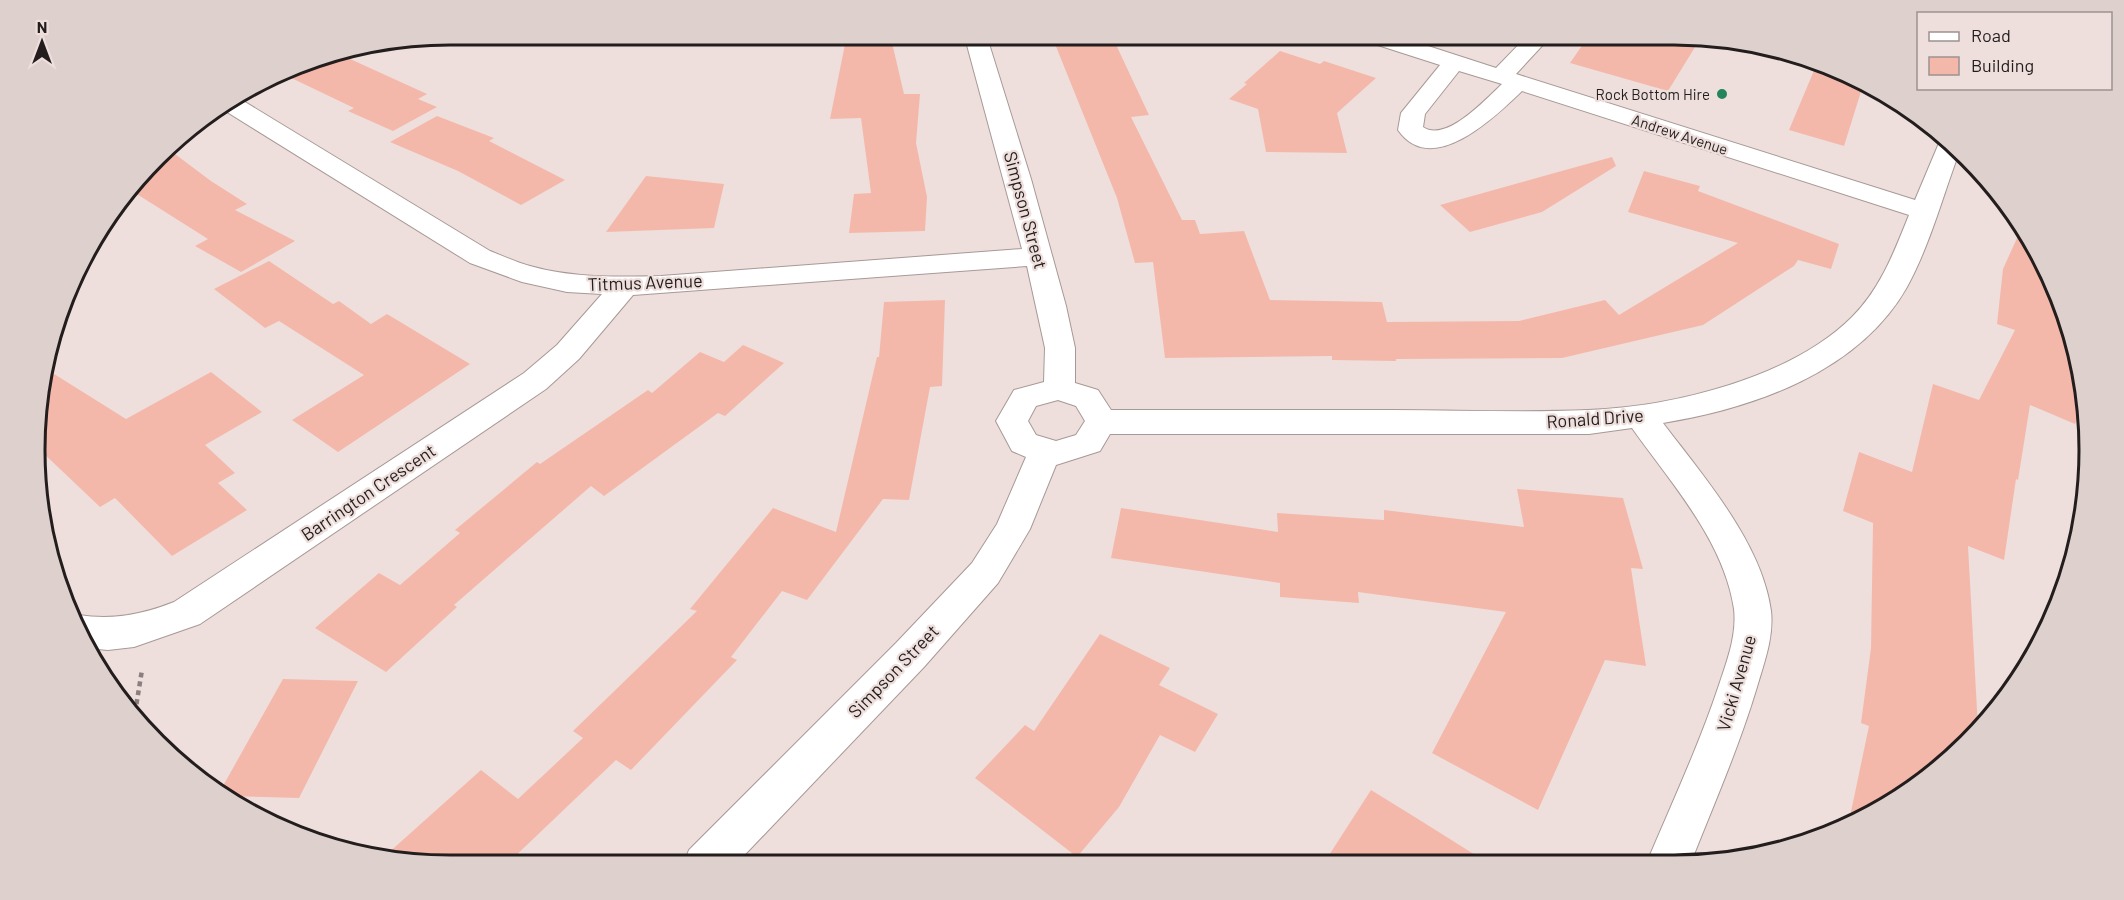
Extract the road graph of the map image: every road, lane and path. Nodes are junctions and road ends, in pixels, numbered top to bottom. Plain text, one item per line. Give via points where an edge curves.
1 (978, 45) edge
2 (1401, 45) edge
3 (1534, 45) edge
4 (1454, 62) junction
5 (1509, 80) junction
6 (236, 106) edge
7 (1948, 152) edge
8 (1924, 211) junction
9 (1039, 257) junction
10 (626, 286) junction
11 (1059, 389) junction
12 (1641, 416) junction
13 (1101, 422) junction
14 (1045, 452) junction
15 (89, 633) edge
16 (715, 855) edge
17 (1672, 855) edge

1 - 9 street, Simpson Street
2 - 4 street, Andrew Avenue
3 - 5 street
4 - 5 street, Andrew Avenue
4 - 5 street via 1410,120 1410,130 1426,141 1458,133
5 - 8 street, Andrew Avenue
6 - 10 street, Titmus Avenue via 471,253 544,279
7 - 8 street, Ronald Drive
8 - 12 street, Ronald Drive via 1889,291 1864,323 1840,343 1782,377 1740,393
9 - 10 street, Titmus Avenue
9 - 11 street, Simpson Street via 1060,348
10 - 15 street, Barrington Crescent via 568,352 535,381 187,613 119,635
11 - 13 street via 1087,398
11 - 14 street via 1025,398 1012,420 1024,443
12 - 13 street, Ronald Drive via 1589,422
12 - 17 street, Vicki Avenue via 1715,522 1745,584 1752,609 1753,637 1728,719
13 - 14 street via 1088,443 1056,453
14 - 16 street, Simpson Street via 1012,529 985,573

